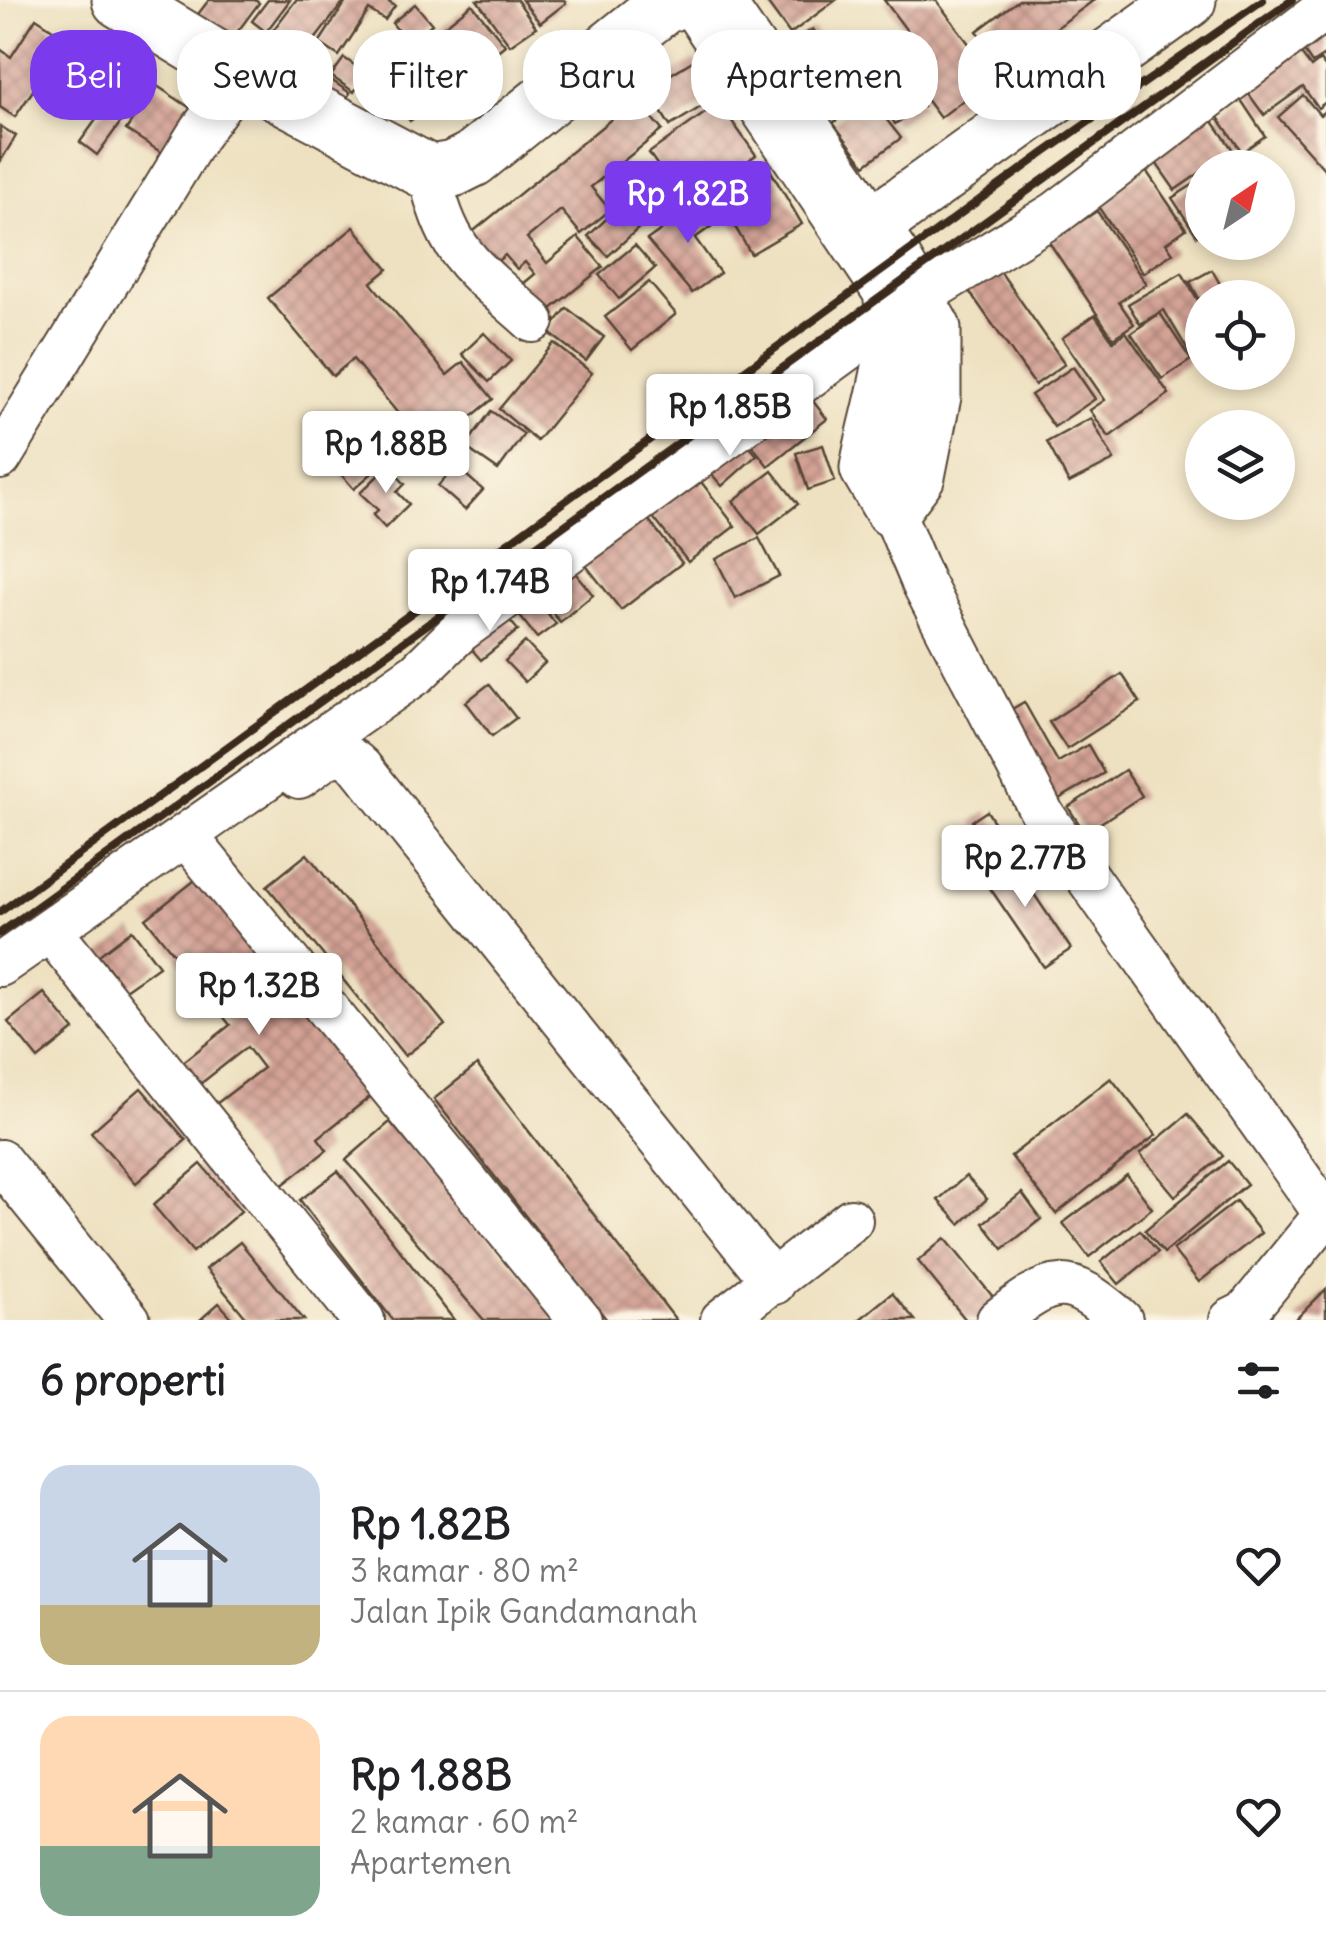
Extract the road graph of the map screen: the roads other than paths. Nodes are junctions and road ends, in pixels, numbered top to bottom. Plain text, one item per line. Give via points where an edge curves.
1 (1188, 0) edge
2 (683, 1) edge
3 (150, 8) edge
4 (1326, 8) edge
5 (181, 30) edge
6 (211, 120) edge
7 (329, 120) edge
8 (430, 173) junction
9 (869, 228) junction
10 (906, 306) junction
11 (532, 321) dead end
12 (0, 458) edge
13 (892, 509) joint
14 (196, 848) junction
15 (65, 949) junction
16 (0, 965) edge
17 (0, 996) edge
18 (0, 1162) edge
19 (1322, 1200) edge
20 (851, 1220) dead end
21 (1326, 1256) edge
22 (774, 1283) junction
23 (129, 1320) edge
24 (363, 1320) edge
25 (580, 1320) edge
26 (722, 1320) edge
27 (998, 1320) edge
28 (1121, 1320) edge
29 (1231, 1320) edge
30 (1274, 1320) edge

1 - 9 main road
2 - 8 main road via 473,159
2 - 9 main road
2 - 10 main road
3 - 5 main road
4 - 10 street via 1056,213
6 - 12 street
7 - 8 main road
8 - 11 street via 436,208 456,250
9 - 10 main road
10 - 13 main road via 933,330 933,396 918,476
10 - 16 street via 460,631 417,673
13 - 19 street via 1043,815
14 - 15 street
14 - 22 street via 326,758 348,754
14 - 25 street
15 - 17 street
15 - 24 street
18 - 23 street
19 - 29 street via 1245,1312
20 - 22 street
21 - 30 street
22 - 26 street
27 - 28 street via 1048,1287 1070,1286 1086,1290

